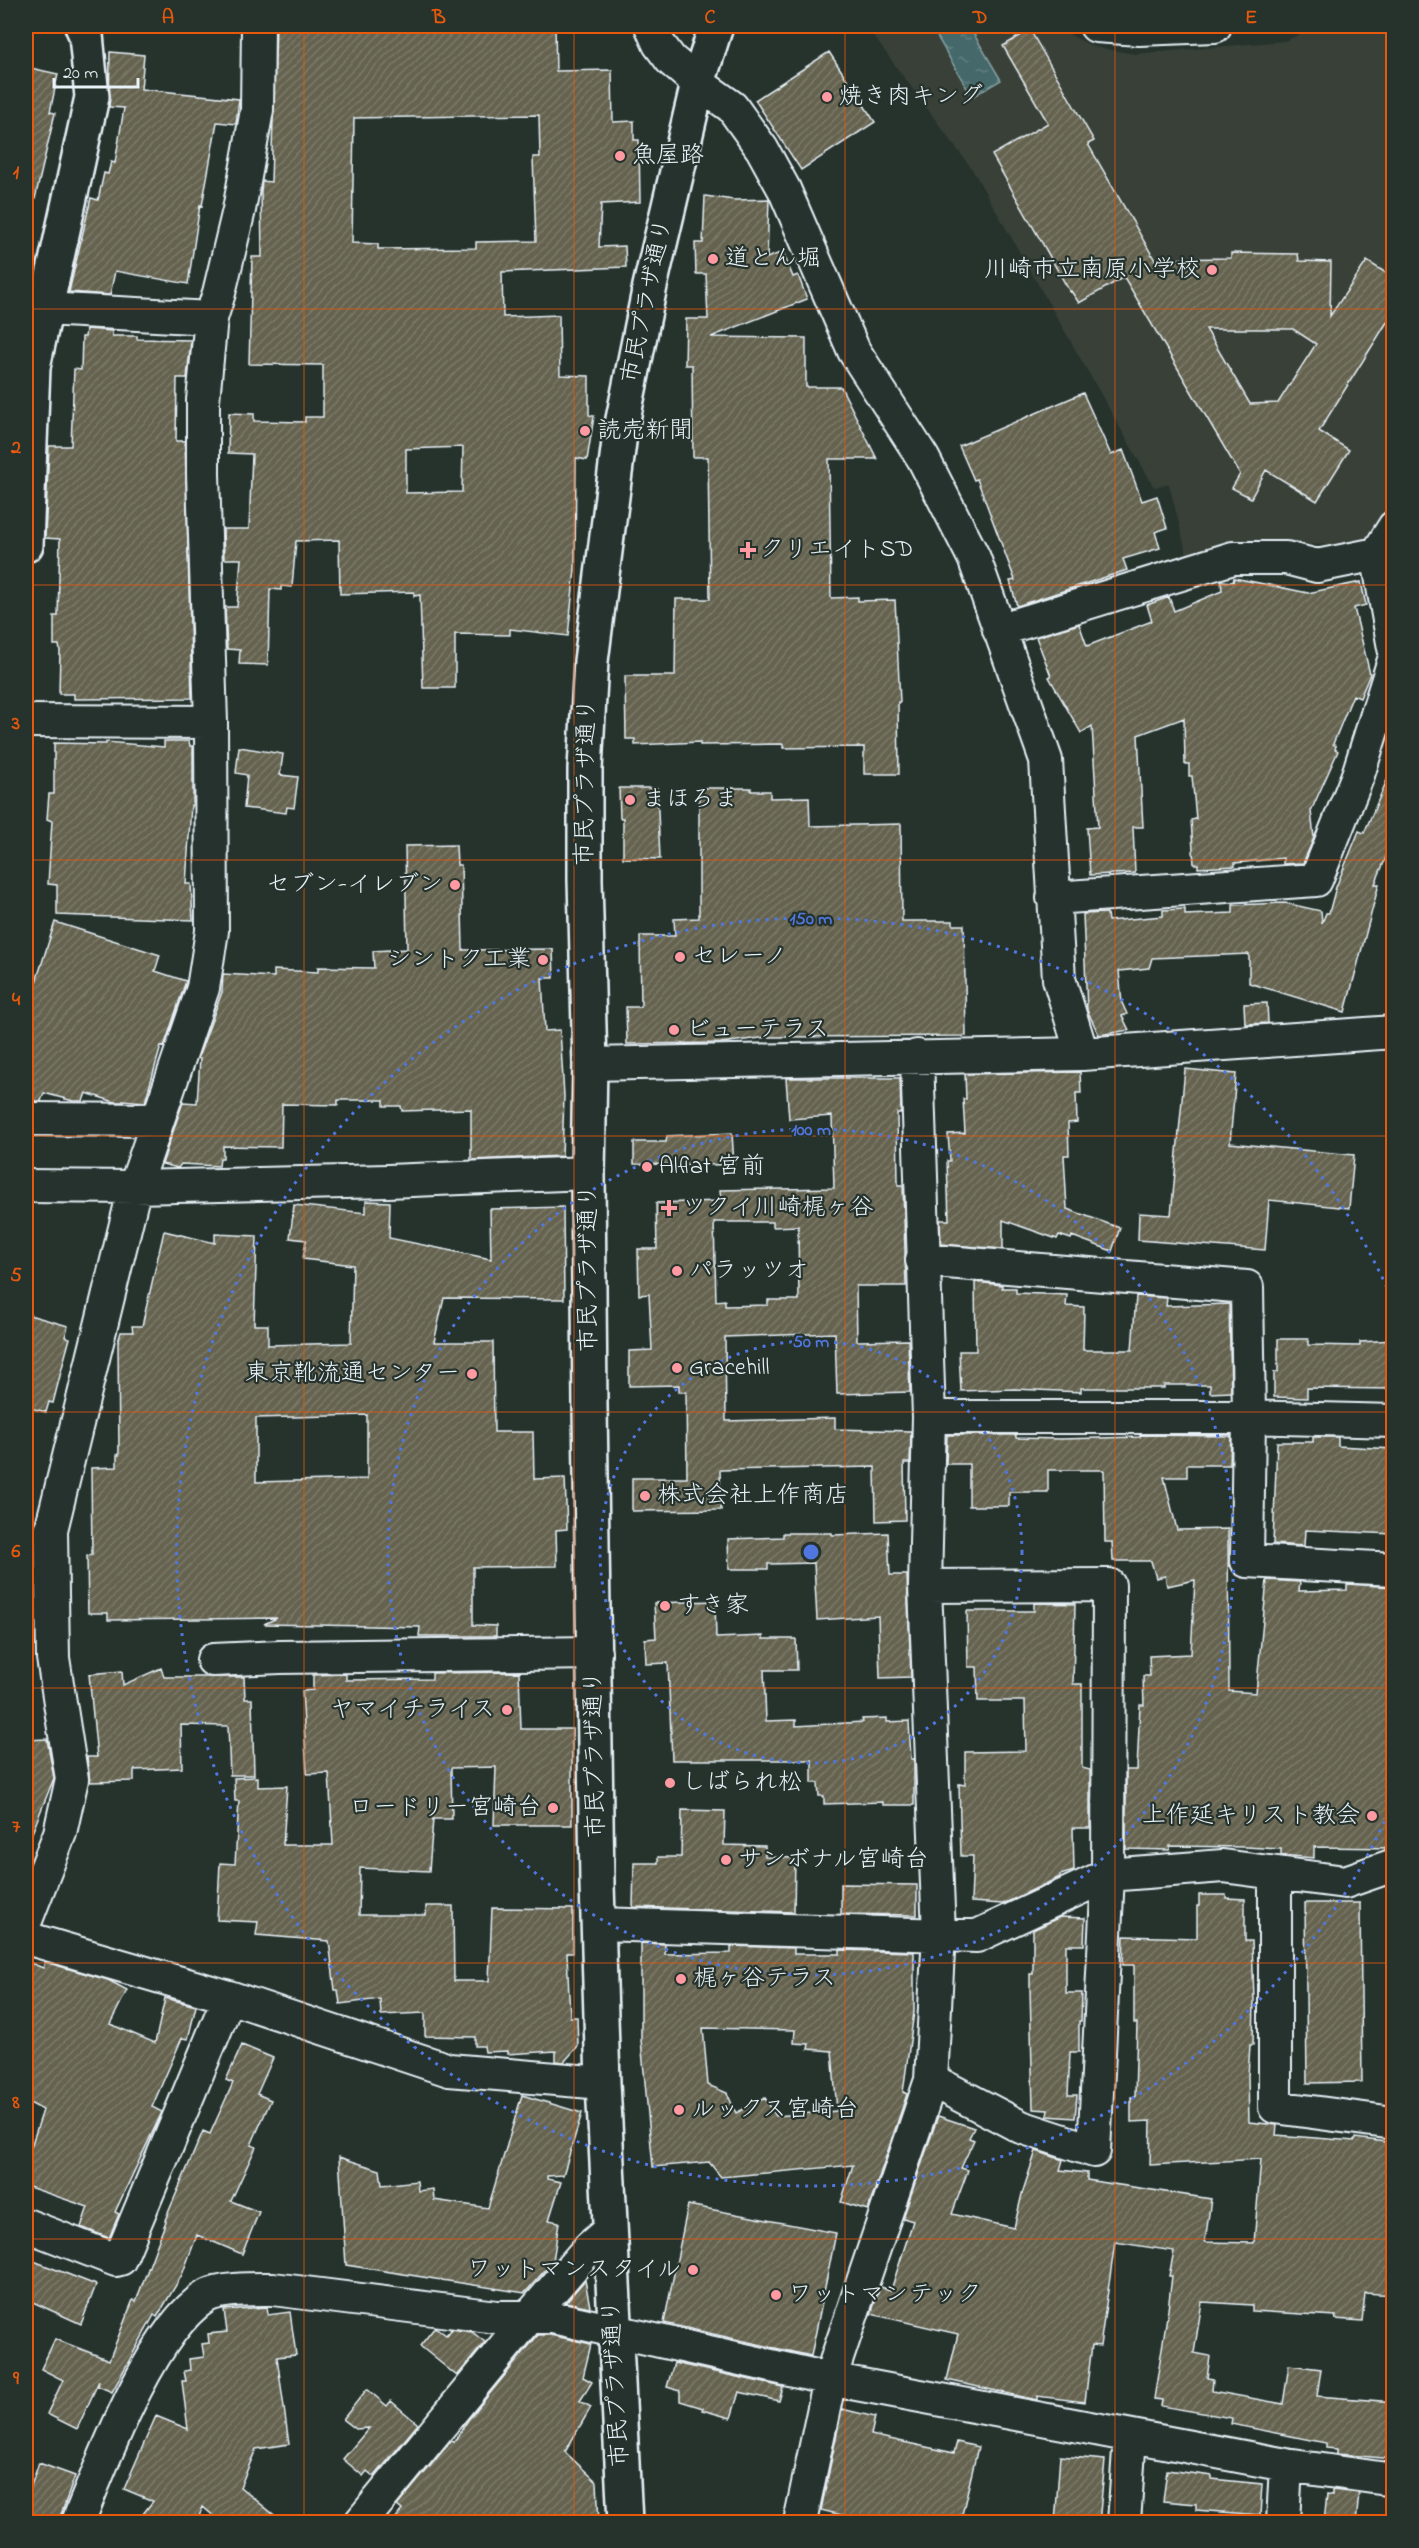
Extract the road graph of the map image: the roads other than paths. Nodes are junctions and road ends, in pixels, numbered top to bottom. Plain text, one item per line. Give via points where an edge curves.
1 (81, 26) edge
2 (258, 26) edge
3 (651, 26) edge
4 (716, 26) edge
5 (1096, 26) edge
6 (1215, 26) edge
7 (698, 84) junction
8 (44, 309) junction
9 (211, 318) junction
10 (1394, 527) edge
11 (26, 545) edge
12 (1377, 554) junction
13 (999, 630) junction
14 (1394, 648) edge
15 (1394, 660) edge
16 (26, 721) edge
17 (212, 722) junction
18 (1053, 898) junction
19 (1394, 1032) edge
20 (1082, 1054) junction
21 (917, 1056) junction
22 (590, 1064) junction
23 (26, 1119) edge
24 (157, 1120) junction
25 (588, 1173) junction
26 (26, 1186) edge
27 (135, 1187) junction
28 (922, 1260) junction
29 (929, 1417) junction
30 (1249, 1417) junction
31 (1394, 1420) edge
32 (1394, 1569) edge
33 (925, 1586) junction
34 (595, 1653) junction
35 (39, 1654) edge
36 (213, 1660) dead end
37 (1394, 1865) edge
38 (1275, 1873) junction
39 (1108, 1875) junction
40 (26, 1920) edge
41 (598, 1924) junction
42 (939, 1934) junction
43 (26, 1938) edge
44 (229, 1997) junction
45 (931, 2080) junction
46 (603, 2083) junction
47 (1394, 2123) edge
48 (26, 2225) edge
49 (610, 2230) junction
50 (529, 2317) junction
51 (614, 2329) junction
52 (830, 2379) junction
53 (1130, 2436) junction
54 (1286, 2465) junction
55 (1394, 2481) edge
56 (375, 2517) edge
57 (78, 2523) edge
58 (625, 2523) edge
59 (800, 2523) edge
60 (1124, 2523) edge
61 (1283, 2523) edge

1 - 8 street via 86,35 92,97
2 - 9 street via 257,110 239,210
3 - 7 street via 671,60
4 - 7 street, 市民プラザ通り
5 - 6 street
7 - 13 street via 732,107 762,149 784,189 854,351 923,458 974,558
7 - 22 street, 市民プラザ通り via 620,434 591,661 585,769
8 - 9 street
8 - 11 street via 33,367
9 - 17 street via 203,400 203,474
10 - 12 street
12 - 13 street via 1317,566 1286,558 1233,558
12 - 14 street
13 - 18 street via 1046,760
15 - 18 street via 1358,775 1316,880
16 - 17 street
17 - 24 street via 209,957 203,988
18 - 20 street via 1059,979
19 - 20 street
20 - 21 street
21 - 22 street
21 - 28 street
22 - 25 street, 市民プラザ通り
23 - 24 street
24 - 27 street
25 - 27 street
25 - 34 street, 市民プラザ通り
26 - 27 street
27 - 35 street via 51,1530
28 - 29 street
28 - 30 street via 1246,1287
29 - 30 street
29 - 33 street
30 - 31 street
30 - 32 street via 1247,1561
33 - 39 street via 1109,1585
33 - 42 street
34 - 36 street
34 - 41 street, 市民プラザ通り
35 - 40 street via 72,1779 60,1833
37 - 38 street via 1345,1882
38 - 39 street via 1223,1866
38 - 47 street via 1275,2107
39 - 42 street via 977,1936
39 - 45 street via 1094,2151 1021,2127
41 - 42 street
41 - 46 street, 市民プラザ通り
42 - 45 street
43 - 44 street
44 - 46 street via 449,2070
44 - 48 street via 120,2259
45 - 52 street
46 - 49 street, 市民プラザ通り
49 - 50 street via 589,2248
49 - 51 street, 市民プラザ通り
50 - 51 street via 552,2317
50 - 56 street
50 - 57 street via 497,2317 273,2289 206,2296 173,2326 142,2379 111,2439
51 - 52 street
51 - 58 street, 市民プラザ通り
52 - 53 street
52 - 59 street
53 - 54 street
53 - 60 street
54 - 55 street
54 - 61 street

